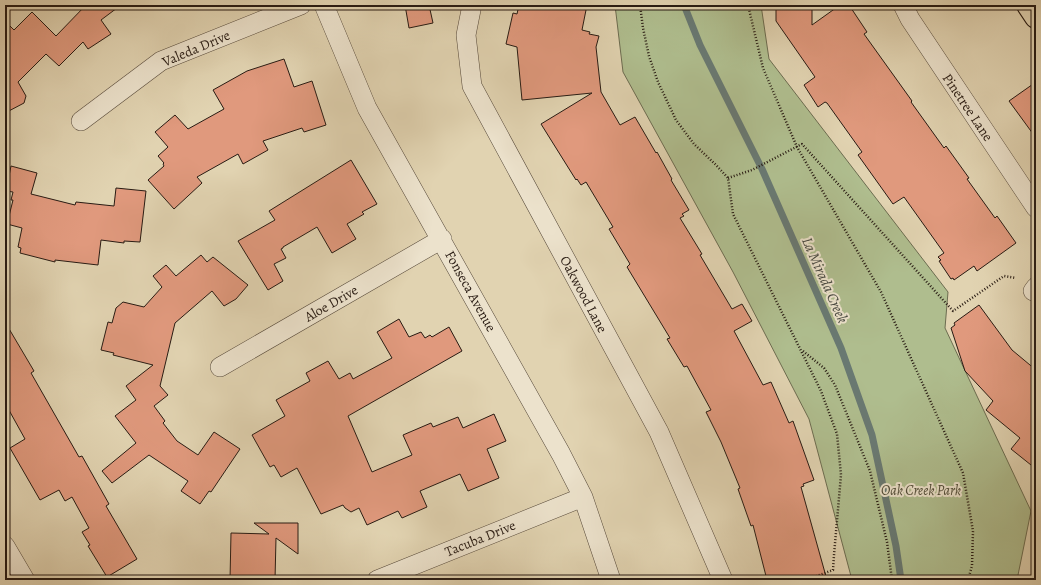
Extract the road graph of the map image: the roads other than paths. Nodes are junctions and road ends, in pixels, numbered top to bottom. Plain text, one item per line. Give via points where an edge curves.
1 (301, 5) edge
2 (324, 5) edge
3 (472, 5) edge
4 (903, 5) edge
5 (1028, 5) edge
6 (1036, 17) edge
7 (81, 121) dead end
8 (1036, 208) edge
9 (442, 239) junction
10 (220, 368) dead end
11 (583, 496) junction
12 (5, 546) edge
13 (25, 580) edge
14 (377, 580) edge
15 (611, 580) edge
16 (723, 580) edge

1 - 7 street, Valeda Drive via 161,61
2 - 9 street, Fonseca Avenue via 367,108
3 - 16 street, Oakwood Lane via 466,35 472,86 659,432
4 - 8 street, Pinetree Lane
5 - 6 main road
9 - 10 street, Aloe Drive
9 - 11 street, Fonseca Avenue
11 - 14 street, Tacuba Drive
11 - 15 street, Fonseca Avenue
12 - 13 street

